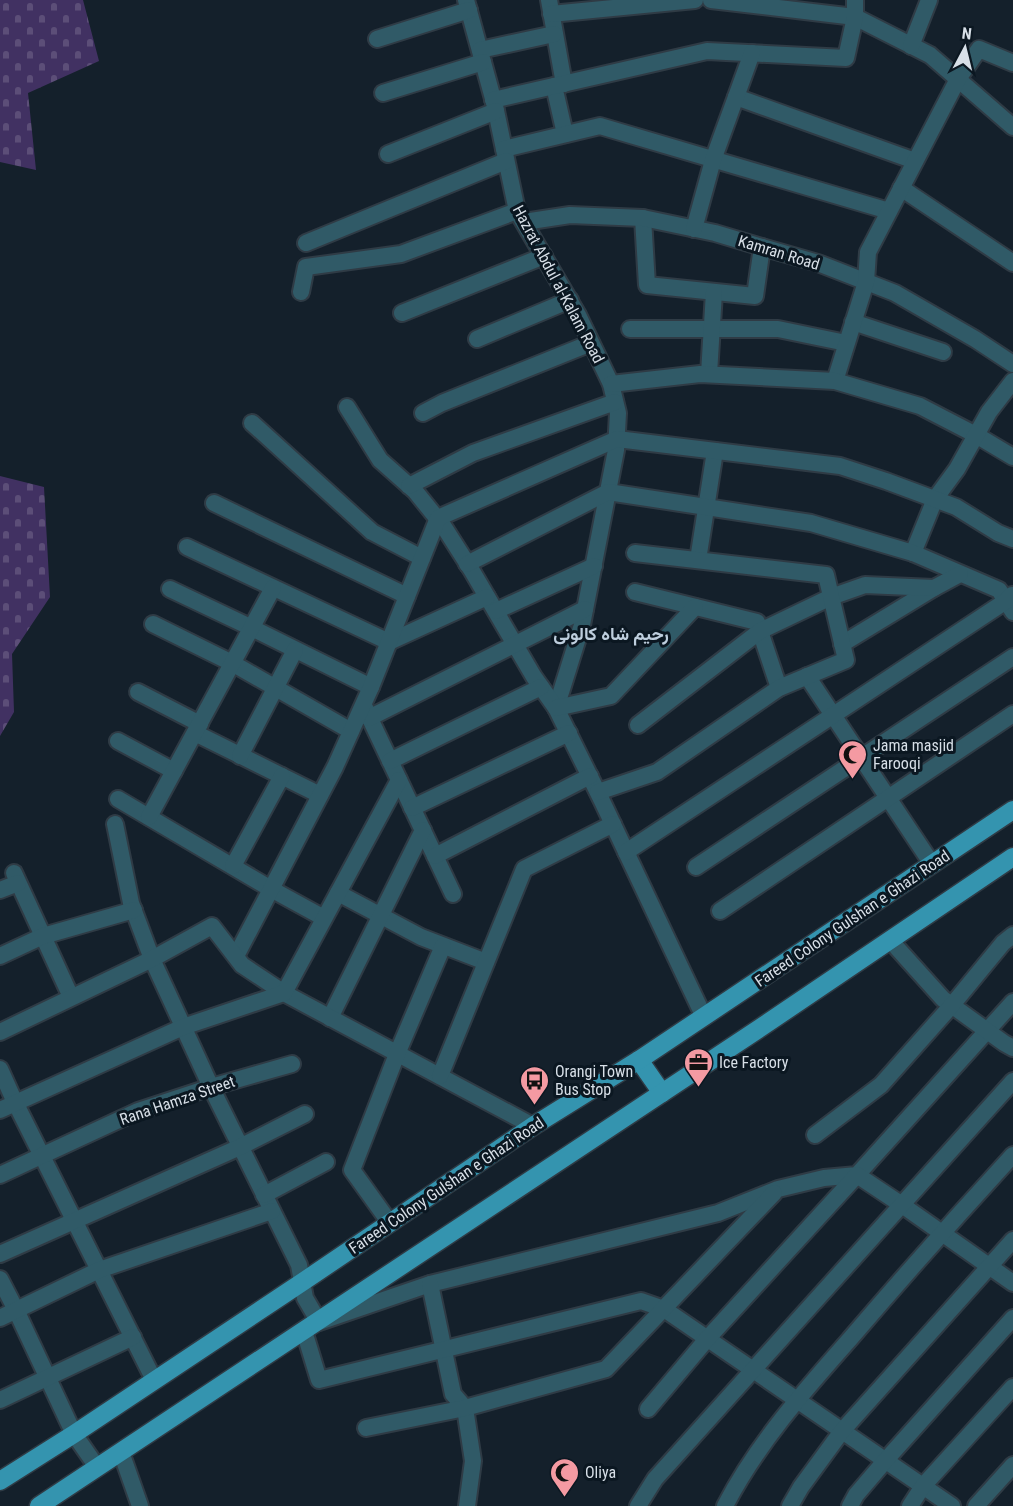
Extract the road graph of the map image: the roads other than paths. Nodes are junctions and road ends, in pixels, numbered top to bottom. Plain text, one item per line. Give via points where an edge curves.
1 (695, 0) edge
2 (711, 0) edge
3 (929, 0) edge
4 (468, 5) edge
5 (550, 7) edge
6 (855, 8) edge
7 (554, 34) junction
8 (377, 39) dead end
9 (911, 46) junction
10 (752, 53) junction
11 (481, 56) junction
12 (1013, 63) edge
13 (958, 79) junction
14 (559, 85) junction
15 (383, 93) dead end
16 (736, 97) junction
17 (494, 105) junction
18 (1013, 127) edge
19 (565, 134) junction
20 (387, 154) dead end
21 (505, 155) junction
22 (713, 160) junction
23 (915, 161) junction
24 (901, 188) junction
25 (889, 211) junction
26 (520, 217) junction
27 (643, 218) junction
28 (694, 229) junction
29 (306, 243) dead end
30 (762, 247) junction
31 (544, 256) junction
32 (1013, 263) edge
33 (866, 282) junction
34 (302, 292) dead end
35 (714, 292) junction
36 (570, 300) junction
37 (402, 313) dead end
38 (853, 322) junction
39 (630, 329) dead end
40 (712, 329) junction
41 (477, 339) dead end
42 (846, 343) junction
43 (591, 344) junction
44 (943, 352) dead end
45 (1013, 364) edge
46 (709, 374) junction
47 (835, 381) junction
48 (1013, 381) edge
49 (611, 384) junction
50 (615, 402) junction
51 (347, 407) dead end
52 (423, 413) dead end
53 (252, 423) dead end
54 (976, 435) junction
55 (617, 439) junction
56 (714, 451) junction
57 (1013, 457) edge
58 (409, 486) junction
59 (608, 492) junction
60 (935, 499) junction
61 (214, 503) dead end
62 (706, 507) junction
63 (438, 518) junction
64 (1013, 539) edge
65 (187, 547) dead end
66 (635, 553) dead end
67 (913, 553) junction
68 (422, 558) junction
69 (698, 560) junction
70 (467, 564) junction
71 (594, 566) junction
72 (960, 574) junction
73 (273, 588) junction
74 (933, 588) junction
75 (170, 589) dead end
76 (635, 592) dead end
77 (407, 596) junction
78 (831, 597) junction
79 (1010, 602) edge
80 (492, 604) junction
81 (695, 607) junction
82 (585, 609) junction
83 (153, 624) dead end
84 (252, 628) junction
85 (760, 631) junction
86 (389, 642) junction
87 (843, 644) junction
88 (515, 645) junction
89 (295, 650) junction
90 (1013, 657) edge
91 (232, 663) junction
92 (807, 676) junction
93 (371, 687) junction
94 (542, 687) junction
95 (779, 687) junction
96 (275, 688) junction
97 (138, 692) dead end
98 (556, 708) junction
99 (366, 711) junction
100 (1013, 714) edge
101 (833, 715) junction
102 (638, 725) dead end
103 (197, 728) junction
104 (351, 731) junction
105 (569, 733) junction
106 (118, 741) dead end
107 (240, 756) junction
108 (861, 758) junction
109 (390, 761) junction
110 (174, 771) junction
111 (282, 776) junction
112 (590, 776) junction
113 (399, 780) junction
114 (598, 792) junction
115 (320, 795) junction
116 (118, 799) dead end
117 (889, 799) junction
118 (412, 808) junction
119 (1013, 810) edge
120 (149, 817) junction
121 (115, 824) dead end
122 (613, 824) junction
123 (423, 830) junction
124 (626, 852) junction
125 (435, 856) junction
126 (1013, 857) edge
127 (932, 864) junction
128 (233, 866) junction
129 (696, 867) dead end
130 (271, 889) junction
131 (0, 890) edge
132 (338, 893) junction
133 (453, 894) dead end
134 (134, 910) junction
135 (720, 911) dead end
136 (380, 916) junction
137 (324, 918) junction
138 (1013, 935) edge
139 (43, 936) junction
140 (890, 940) junction
141 (444, 946) junction
142 (0, 956) edge
143 (236, 956) junction
144 (152, 959) junction
145 (486, 962) junction
146 (284, 993) junction
147 (72, 997) junction
148 (1013, 1002) edge
149 (952, 1005) junction
150 (704, 1017) junction
151 (330, 1018) junction
152 (183, 1027) junction
153 (987, 1030) junction
154 (0, 1032) edge
155 (1013, 1048) edge
156 (397, 1054) junction
157 (639, 1060) junction
158 (292, 1064) dead end
159 (0, 1069) edge
160 (440, 1076) junction
161 (1013, 1081) edge
162 (211, 1087) junction
163 (662, 1093) junction
164 (8, 1107) edge
165 (305, 1114) dead end
166 (533, 1126) junction
167 (814, 1135) dead end
168 (240, 1147) junction
169 (42, 1155) junction
170 (1013, 1155) edge
171 (326, 1162) dead end
172 (0, 1175) edge
173 (857, 1176) junction
174 (778, 1189) junction
175 (268, 1203) junction
176 (902, 1205) junction
177 (75, 1221) junction
178 (390, 1223) junction
179 (941, 1233) junction
180 (1013, 1240) edge
181 (0, 1254) edge
182 (989, 1266) junction
183 (99, 1270) junction
184 (0, 1279) edge
185 (301, 1283) junction
186 (1013, 1283) edge
187 (430, 1284) junction
188 (664, 1309) junction
189 (16, 1310) junction
190 (0, 1318) edge
191 (1013, 1318) edge
192 (311, 1326) junction
193 (133, 1337) junction
194 (707, 1339) junction
195 (443, 1349) junction
196 (752, 1370) junction
197 (48, 1378) junction
198 (154, 1380) junction
199 (1013, 1387) edge
200 (0, 1400) edge
201 (797, 1400) junction
202 (465, 1408) junction
203 (648, 1409) dead end
204 (366, 1428) dead end
205 (842, 1431) junction
206 (74, 1434) junction
207 (121, 1452) junction
208 (885, 1461) junction
209 (1013, 1465) edge
210 (97, 1467) junction
211 (0, 1481) edge
212 (923, 1486) junction
213 (39, 1506) edge
214 (140, 1506) edge
215 (467, 1506) edge
216 (638, 1506) edge
217 (725, 1506) edge
218 (790, 1506) edge
219 (850, 1506) edge
220 (910, 1506) edge
221 (952, 1506) edge
222 (976, 1506) edge

1 - 5 street
2 - 6 street
3 - 9 street
4 - 8 street
4 - 11 street, Hazrat Abdul al-Kalam Road
5 - 7 street
6 - 9 street
6 - 10 street via 846,58
7 - 11 street
7 - 14 street
9 - 13 street
10 - 14 street via 707,51
10 - 16 street
11 - 15 street
11 - 17 street, Hazrat Abdul al-Kalam Road
12 - 13 street via 980,49
13 - 18 street
13 - 23 street
14 - 17 street
14 - 19 street
16 - 22 street
16 - 23 street
17 - 20 street
17 - 21 street, Hazrat Abdul al-Kalam Road
19 - 21 street
19 - 22 street via 600,126
21 - 26 street, Hazrat Abdul al-Kalam Road
21 - 29 street
22 - 25 street
22 - 28 street
23 - 24 street
24 - 25 street
24 - 32 street
25 - 33 street via 868,252
26 - 27 street, Kamran Road
26 - 31 street, Hazrat Abdul al-Kalam Road
26 - 34 street, Kamran Road via 401,254 306,267
27 - 28 street, Kamran Road
27 - 35 street via 647,285
28 - 30 street, Kamran Road
30 - 33 street, Kamran Road
30 - 35 street via 754,296
31 - 36 street, Hazrat Abdul al-Kalam Road
31 - 37 street
33 - 38 street
33 - 45 street, Kamran Road via 896,293
35 - 40 street
36 - 41 street
36 - 43 street, Hazrat Abdul al-Kalam Road
38 - 42 street
38 - 44 street
39 - 40 street
40 - 42 street via 778,329
40 - 46 street
42 - 47 street
43 - 49 street, Hazrat Abdul al-Kalam Road
43 - 52 street
46 - 47 street
46 - 49 street
47 - 54 street via 920,406
48 - 54 street
49 - 50 street, Hazrat Abdul al-Kalam Road
50 - 55 street, Hazrat Abdul al-Kalam Road
50 - 58 street via 472,453
51 - 58 street via 380,460
53 - 68 street via 372,532
54 - 57 street
54 - 60 street
55 - 56 street
55 - 59 street, Hazrat Abdul al-Kalam Road
55 - 63 street
56 - 60 street via 840,466
56 - 62 street
58 - 63 street
59 - 62 street
59 - 70 street
59 - 71 street, Hazrat Abdul al-Kalam Road
60 - 64 street
60 - 67 street
61 - 77 street
62 - 67 street via 812,523
62 - 69 street
63 - 68 street
63 - 70 street
65 - 73 street
66 - 69 street
67 - 72 street
68 - 77 street
69 - 78 street via 826,574
70 - 80 street
71 - 80 street
71 - 82 street, Hazrat Abdul al-Kalam Road
72 - 74 street
72 - 79 street via 999,590
73 - 84 street
73 - 86 street
74 - 78 street via 865,585
74 - 87 street
75 - 84 street
76 - 81 street
77 - 86 street
78 - 85 street
78 - 87 street
79 - 101 street
80 - 86 street
80 - 88 street
81 - 85 street via 757,622
81 - 98 street via 611,696
82 - 88 street
82 - 98 street, Hazrat Abdul al-Kalam Road
83 - 91 street
84 - 89 street
84 - 91 street
85 - 95 street
85 - 102 street
86 - 93 street
87 - 92 street via 846,660
88 - 94 street
88 - 99 street
89 - 93 street
89 - 96 street
90 - 108 street
91 - 96 street
91 - 103 street
92 - 95 street
92 - 101 street
93 - 99 street
94 - 98 street
94 - 109 street
95 - 114 street via 657,772
96 - 104 street
96 - 107 street
97 - 103 street
98 - 105 street
99 - 104 street
99 - 109 street
100 - 117 street
101 - 108 street
101 - 124 street
103 - 107 street
103 - 110 street
104 - 115 street
105 - 112 street
105 - 118 street
106 - 110 street
107 - 111 street
108 - 117 street
108 - 129 street
109 - 113 street
110 - 120 street
111 - 115 street
111 - 128 street
112 - 114 street
112 - 125 street
113 - 118 street
113 - 132 street
114 - 122 street
115 - 130 street
116 - 120 street
117 - 127 street
117 - 135 street
118 - 123 street
119 - 127 main road, Fareed Colony Gulshan e Ghazi Road
120 - 128 street
121 - 134 street
122 - 124 street
122 - 145 street via 524,869
123 - 125 street
123 - 136 street
124 - 150 street
125 - 133 street
126 - 140 main road
127 - 150 main road, Fareed Colony Gulshan e Ghazi Road
128 - 130 street
130 - 137 street
130 - 143 street
131 - 139 street via 16,878
132 - 136 street
132 - 137 street
134 - 139 street
134 - 144 street
136 - 141 street
136 - 151 street
137 - 146 street
138 - 149 street
139 - 142 street
139 - 147 street
140 - 149 street
140 - 163 main road
141 - 145 street
141 - 156 street
143 - 144 street via 212,926
143 - 146 street via 242,965
144 - 147 street
144 - 152 street
145 - 160 street
146 - 151 street
146 - 152 street
147 - 154 street
148 - 153 street
149 - 153 street
149 - 167 street via 881,1085
150 - 157 main road, Fareed Colony Gulshan e Ghazi Road
151 - 156 street
152 - 162 street
152 - 164 street
153 - 155 street
153 - 173 street
156 - 160 street
156 - 178 street via 352,1170
157 - 163 main road
157 - 166 main road, Fareed Colony Gulshan e Ghazi Road
158 - 162 street, Rana Hamza Street
159 - 164 street
160 - 166 street
161 - 176 street
162 - 168 street
162 - 169 street, Rana Hamza Street via 138,1111
163 - 192 main road
164 - 169 street
165 - 168 street
166 - 178 main road, Fareed Colony Gulshan e Ghazi Road
168 - 175 street
168 - 177 street
169 - 172 street, Rana Hamza Street
169 - 177 street
170 - 179 street
171 - 175 street
173 - 174 street via 824,1178
173 - 176 street
173 - 194 street
174 - 187 street via 718,1214
174 - 188 street
175 - 183 street
175 - 185 street via 299,1265
176 - 179 street
176 - 196 street
177 - 181 street
177 - 183 street
178 - 185 main road, Fareed Colony Gulshan e Ghazi Road
179 - 182 street
179 - 201 street
180 - 182 street
182 - 186 street
182 - 205 street
183 - 189 street
183 - 193 street
184 - 189 street
185 - 192 street
185 - 198 main road, Fareed Colony Gulshan e Ghazi Road
187 - 192 street
187 - 195 street
188 - 194 street
188 - 195 street via 641,1301
188 - 202 street via 606,1369
189 - 190 street
189 - 197 street
191 - 208 street
192 - 195 street via 319,1380
192 - 207 main road
193 - 197 street
193 - 198 street
194 - 196 street
194 - 203 street
195 - 202 street via 453,1395
196 - 201 street
196 - 216 street via 655,1479
197 - 200 street
197 - 206 street
198 - 206 main road, Fareed Colony Gulshan e Ghazi Road
199 - 212 street
201 - 205 street
201 - 217 street via 754,1456
202 - 204 street
202 - 215 street via 473,1461
205 - 208 street
205 - 218 street
206 - 210 street
206 - 211 main road, Fareed Colony Gulshan e Ghazi Road
207 - 210 main road
207 - 214 street
208 - 212 street
208 - 219 street
209 - 222 street
210 - 213 main road
212 - 220 street
212 - 221 street

